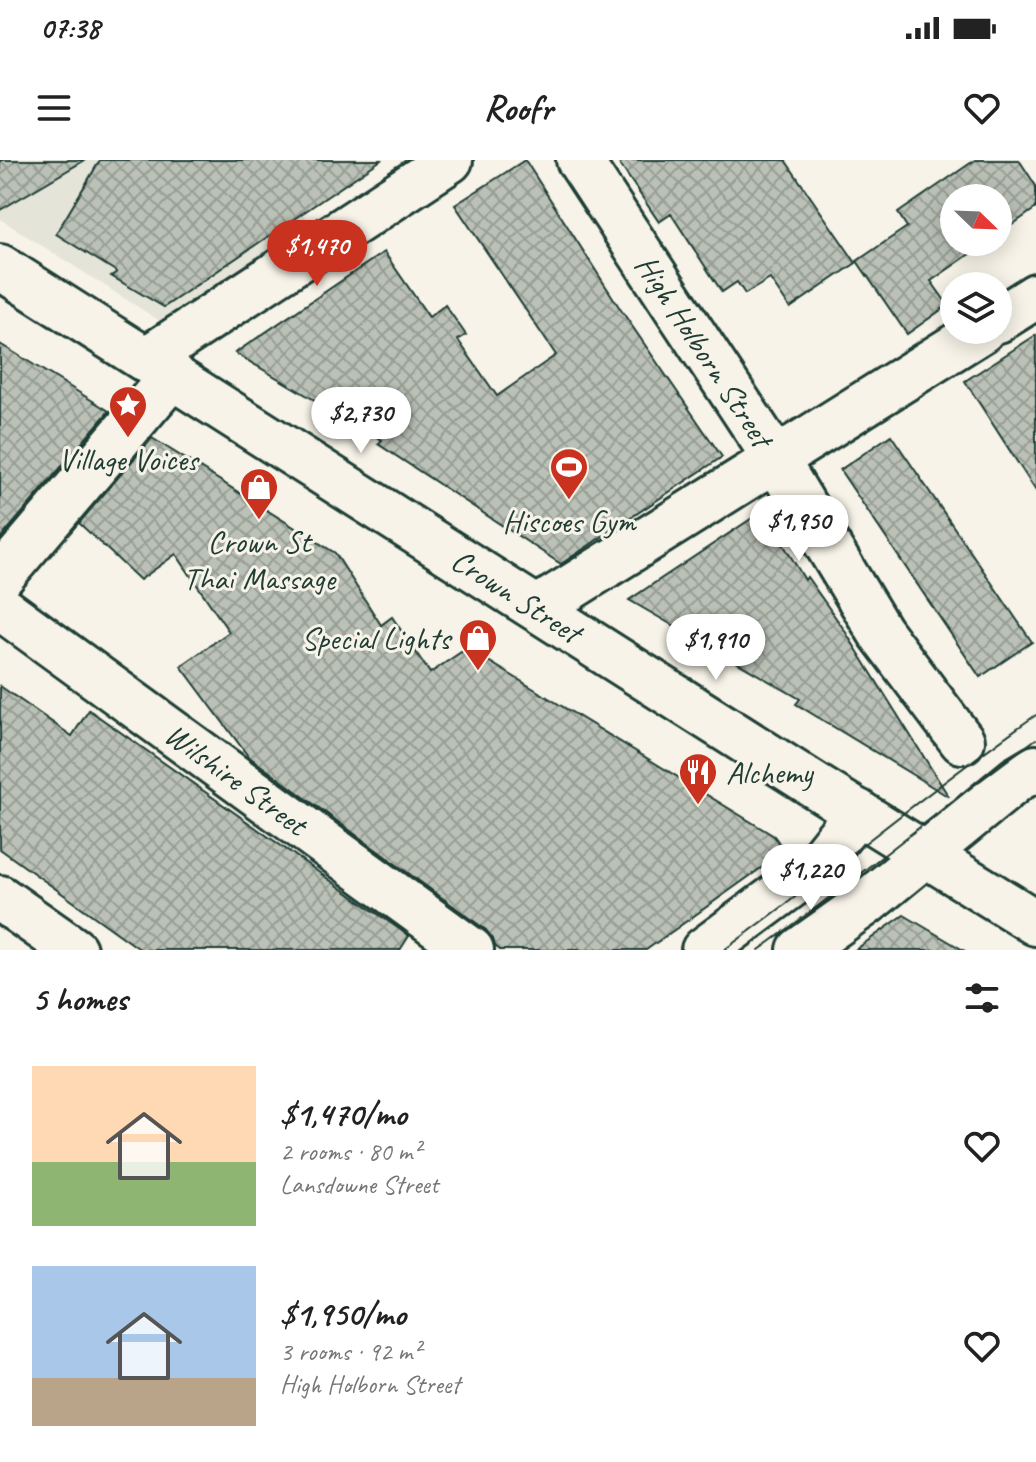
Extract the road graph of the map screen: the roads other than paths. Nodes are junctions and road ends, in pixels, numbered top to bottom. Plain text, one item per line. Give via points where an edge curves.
1 (450, 160) edge
2 (579, 160) edge
3 (0, 267) edge
4 (1036, 296) edge
5 (1012, 311) edge
6 (959, 344) edge
7 (160, 367) junction
8 (775, 458) junction
9 (0, 578) edge
10 (0, 607) edge
11 (538, 608) junction
12 (962, 741) dead end
13 (1036, 768) edge
14 (858, 812) junction
15 (926, 854) junction
16 (0, 898) edge
17 (1036, 923) edge
18 (74, 950) edge
19 (471, 950) edge
20 (704, 950) edge
21 (800, 950) edge

1 - 7 street
2 - 8 street, High Holborn Street
3 - 7 street, Crown Street
4 - 5 street
6 - 8 street
7 - 9 street
7 - 11 street, Crown Street
8 - 11 street
8 - 12 street, High Holborn Street via 880,632
10 - 19 street, Wilshire Street
11 - 14 street, Crown Street
13 - 15 street
14 - 15 street, Crown Street
14 - 20 street via 812,870
15 - 17 street, Crown Street
15 - 21 street
16 - 18 street

